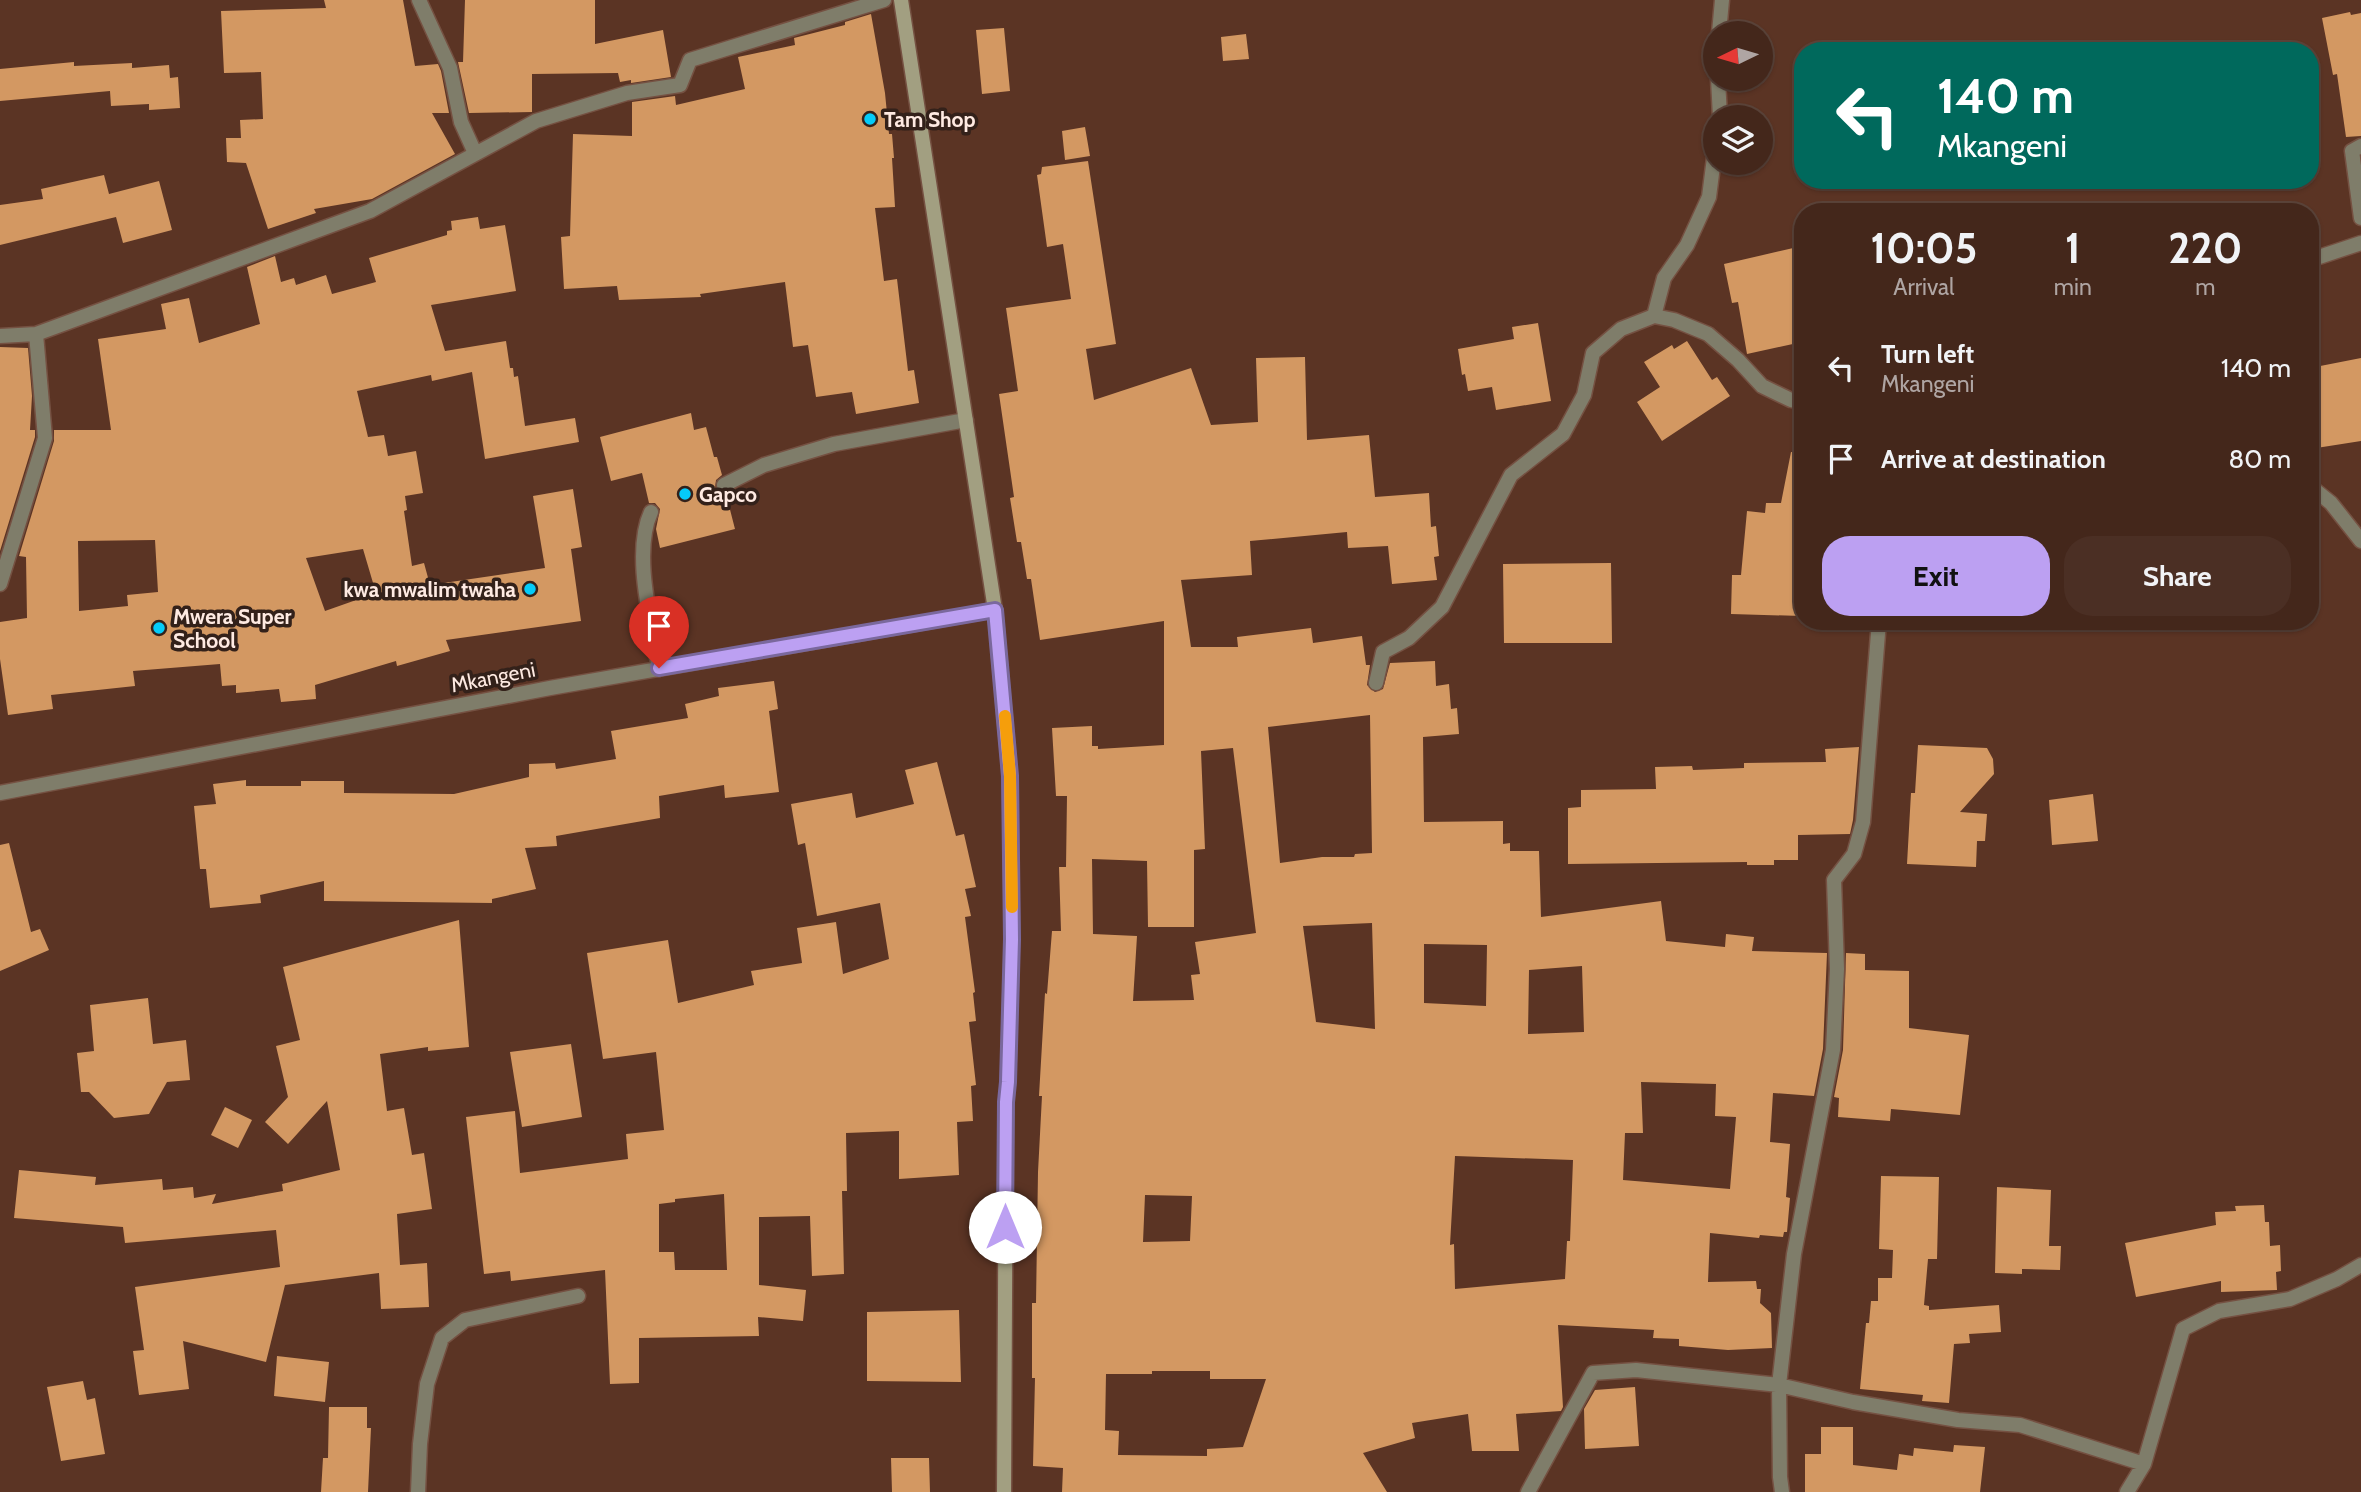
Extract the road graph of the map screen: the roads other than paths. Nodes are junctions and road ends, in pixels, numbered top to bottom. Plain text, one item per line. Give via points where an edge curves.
1 (419, 0) edge
2 (884, 0) edge
3 (901, 0) edge
4 (1722, 0) edge
5 (1720, 21) edge
6 (2361, 146) edge
7 (475, 153) junction
8 (1712, 175) edge
9 (2361, 218) edge
10 (2361, 243) edge
11 (2319, 257) edge
12 (1654, 316) junction
13 (36, 334) junction
14 (0, 336) edge
15 (1794, 401) edge
16 (966, 420) junction
17 (724, 485) dead end
18 (2319, 493) edge
19 (651, 512) dead end
20 (2361, 541) edge
21 (0, 584) edge
22 (995, 610) junction
23 (1878, 630) edge
24 (659, 668) junction
25 (1376, 683) dead end
26 (0, 793) edge
27 (2361, 1265) edge
28 (578, 1296) dead end
29 (1779, 1385) junction
30 (2144, 1464) junction
31 (418, 1492) edge
32 (1004, 1492) edge
33 (1528, 1492) edge
34 (1782, 1492) edge
35 (2127, 1492) edge

1 - 7 street via 450,68 461,122
2 - 7 street via 691,60 680,85 626,93 536,121
3 - 16 main road
4 - 5 street
6 - 9 street via 2353,151
7 - 13 street via 370,211
8 - 12 street via 1709,197 1664,278
10 - 11 street
12 - 15 street via 1709,334 1762,386
12 - 25 street via 1621,329 1593,353 1584,395 1563,434 1511,475 1442,607 1409,638 1382,652
13 - 14 street
13 - 21 street via 45,439
16 - 17 street via 834,444 764,465
16 - 22 main road
18 - 20 street
19 - 24 street via 642,555
22 - 24 street, Mkangeni
22 - 32 main road via 1010,776 1012,939 1006,1102
23 - 29 street via 1863,822 1854,854 1834,880 1837,969 1833,1050 1794,1254
24 - 26 street, Mkangeni
27 - 30 street via 2290,1299 2218,1311 2183,1329
28 - 31 street via 465,1320 442,1339 427,1384
29 - 30 street via 1945,1418 2020,1425
29 - 33 street via 1636,1370 1593,1373
29 - 34 street
30 - 35 street

